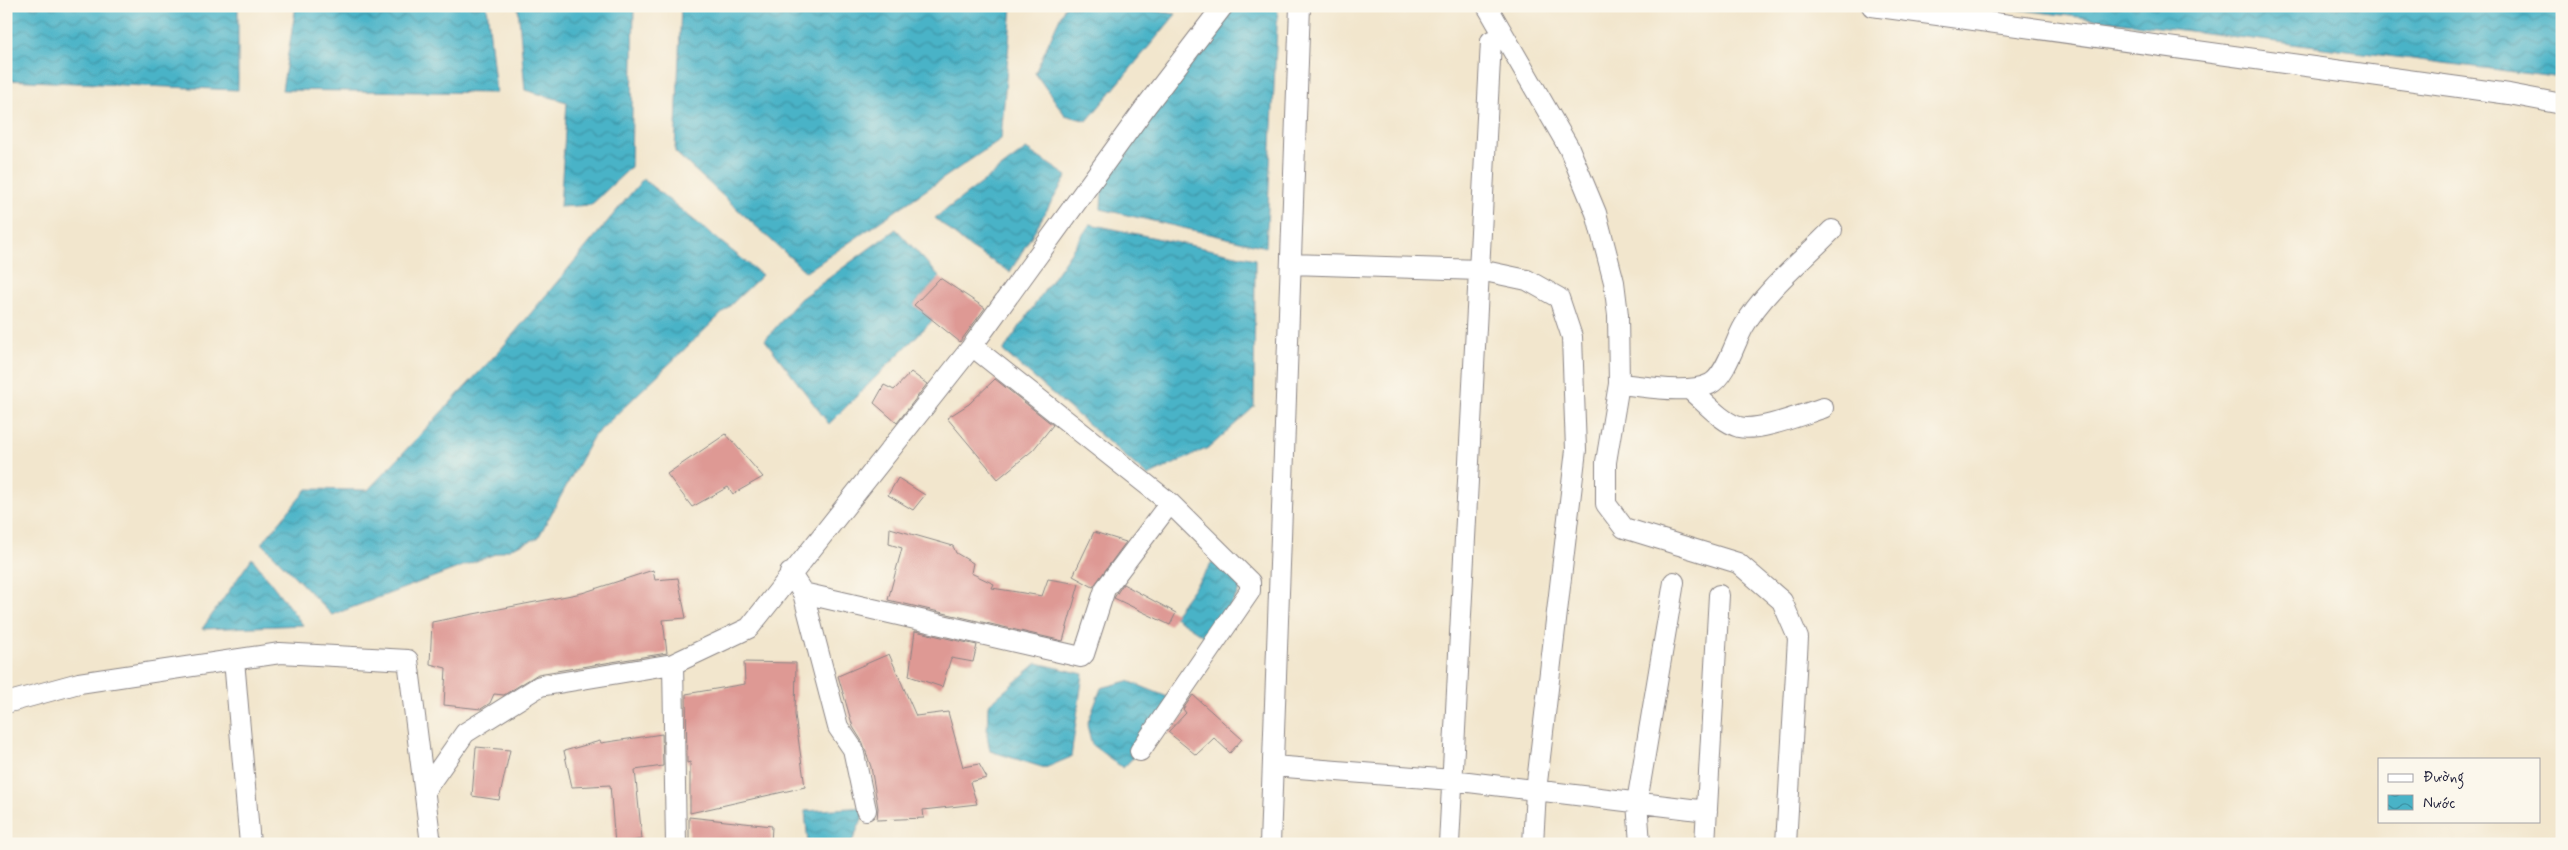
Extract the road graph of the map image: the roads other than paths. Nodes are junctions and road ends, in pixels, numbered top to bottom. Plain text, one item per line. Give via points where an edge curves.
1 (1223, 6) edge
2 (1300, 6) edge
3 (1487, 6) edge
4 (1872, 6) edge
5 (1491, 42) dead end
6 (2562, 104) edge
7 (1832, 230) dead end
8 (1291, 264) junction
9 (1480, 270) junction
10 (972, 346) junction
11 (1619, 384) junction
12 (1689, 389) junction
13 (1823, 408) dead end
14 (1170, 503) junction
15 (790, 573) junction
16 (1674, 582) dead end
17 (803, 593) junction
18 (1719, 595) dead end
19 (234, 660) junction
20 (673, 664) junction
21 (6, 703) edge
22 (1140, 751) dead end
23 (1273, 766) junction
24 (1452, 780) junction
25 (425, 790) junction
26 (1536, 791) junction
27 (1637, 802) junction
28 (866, 810) dead end
29 (1707, 811) junction
30 (250, 844) edge
31 (431, 844) edge
32 (676, 844) edge
33 (1270, 844) edge
34 (1448, 844) edge
35 (1533, 844) edge
36 (1640, 844) edge
37 (1705, 844) edge
38 (1786, 844) edge

1 - 10 street
2 - 8 street
3 - 11 street via 1568,148 1596,213 1617,297
4 - 6 street
5 - 9 street
7 - 12 street via 1757,307 1744,325 1716,380
8 - 9 street
8 - 23 street
9 - 24 street
9 - 26 street via 1527,280 1559,298 1572,337 1576,450
10 - 14 street
10 - 15 street
11 - 12 street
11 - 38 street via 1606,462 1606,504 1624,528 1738,563 1782,600 1798,638
12 - 13 street via 1739,427 1754,427
14 - 17 street via 1105,589 1081,657
14 - 22 street via 1251,586
15 - 17 street
15 - 20 street via 748,628
16 - 27 street
17 - 28 street via 838,727 853,749
18 - 29 street
19 - 21 street via 79,683
19 - 25 street via 280,653 408,660
19 - 30 street
20 - 25 street via 540,686 466,733
20 - 32 street
23 - 24 street
23 - 33 street
24 - 26 street
24 - 34 street
25 - 31 street
26 - 27 street
26 - 35 street
27 - 29 street
27 - 36 street
29 - 37 street

